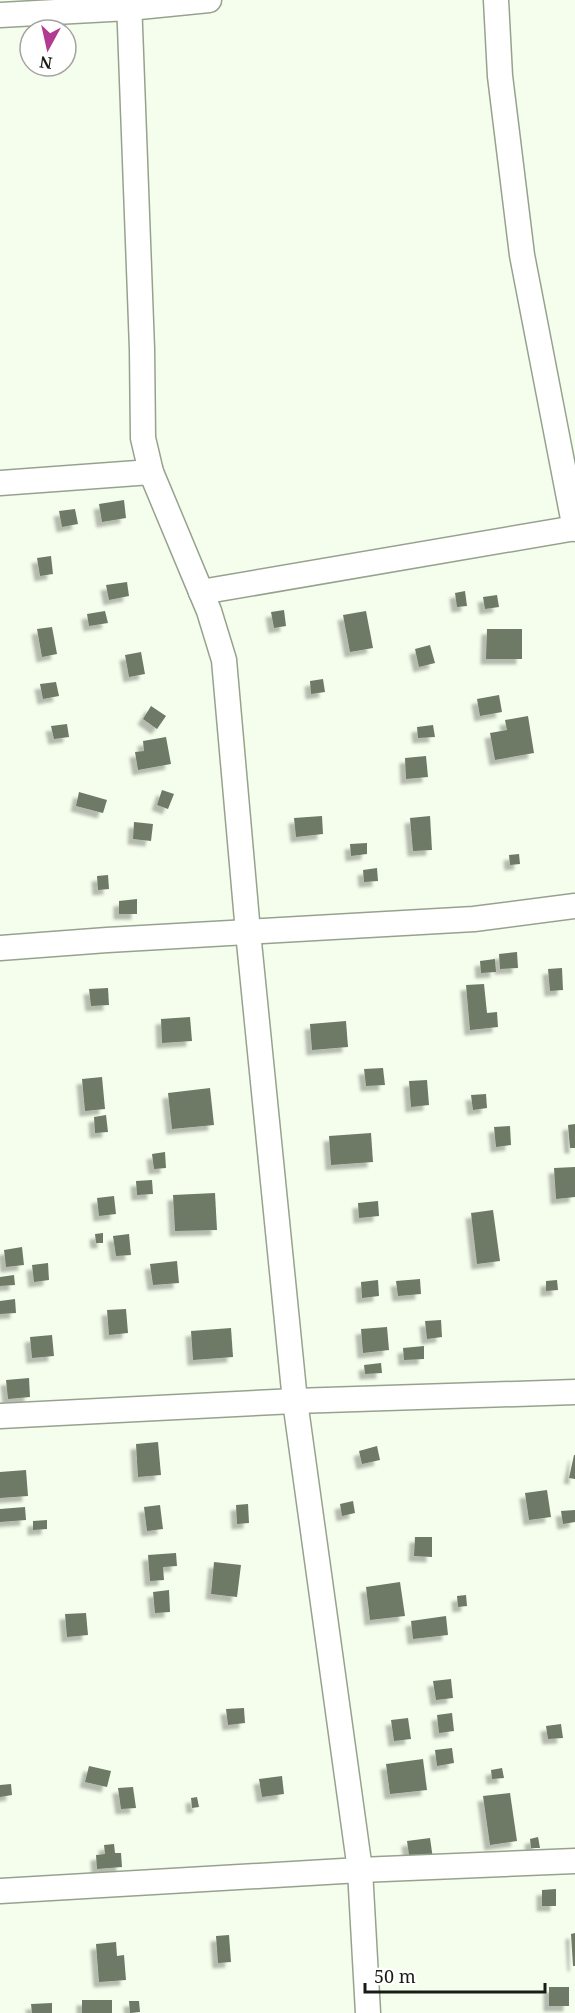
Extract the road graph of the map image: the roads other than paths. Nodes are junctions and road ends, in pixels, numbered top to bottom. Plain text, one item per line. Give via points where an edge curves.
1 (209, 0) edge
2 (496, 0) edge
3 (129, 4) edge
4 (0, 15) edge
5 (152, 472) junction
6 (0, 483) edge
7 (575, 528) edge
8 (201, 592) junction
9 (575, 906) edge
10 (248, 932) junction
11 (0, 948) edge
12 (575, 1392) edge
13 (295, 1401) junction
14 (0, 1416) edge
15 (575, 1861) edge
16 (360, 1870) junction
17 (0, 1891) edge
18 (368, 2013) edge

1 - 3 street
2 - 7 street via 500,76 522,255
3 - 4 street
3 - 5 street via 144,438
5 - 6 street
5 - 8 street
7 - 8 street
8 - 10 street via 224,660
9 - 10 street via 474,919
10 - 11 street
10 - 13 street
12 - 13 street
13 - 14 street
13 - 16 street
15 - 16 street
16 - 17 street
16 - 18 street

